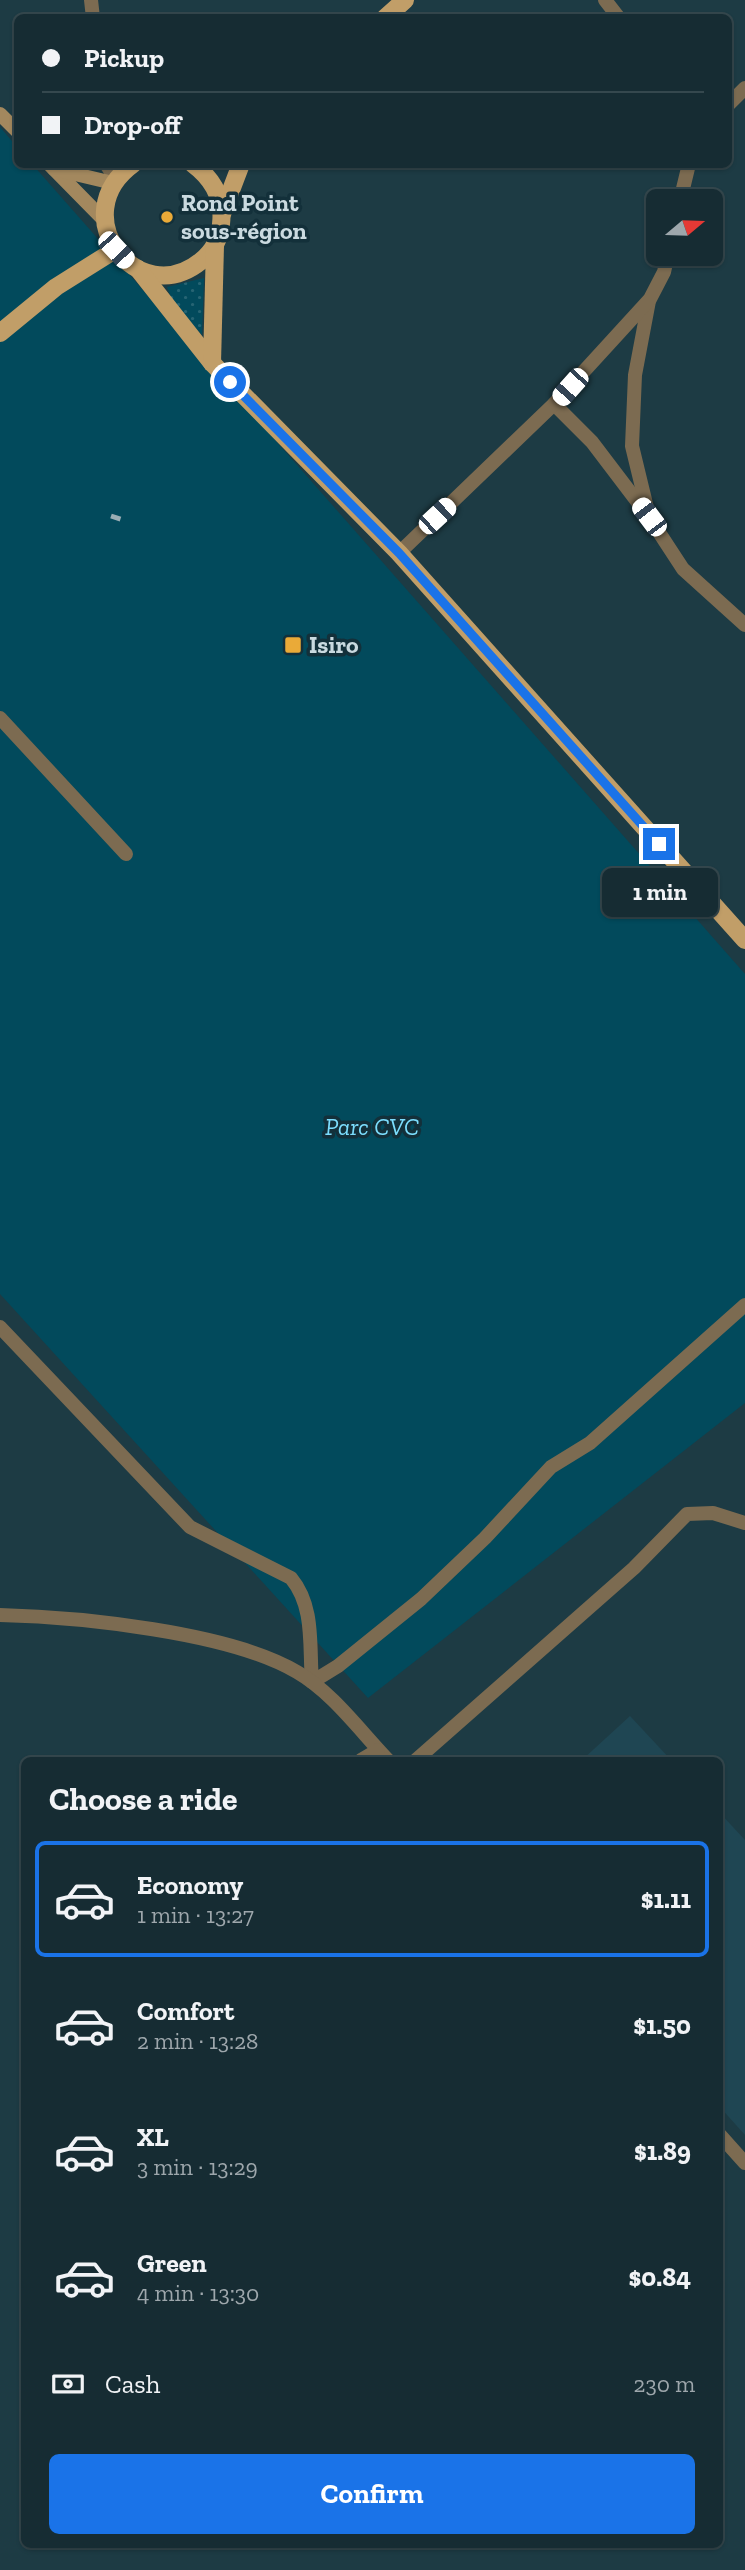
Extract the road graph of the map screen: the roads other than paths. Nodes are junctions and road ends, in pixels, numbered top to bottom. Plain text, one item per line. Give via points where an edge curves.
1 (405, 0) edge
2 (605, 0) edge
3 (390, 14) edge
4 (616, 14) edge
5 (745, 88) edge
6 (732, 101) edge
7 (0, 114) edge
8 (14, 128) edge
9 (52, 168) edge
10 (56, 168) edge
11 (108, 168) edge
12 (129, 168) edge
13 (197, 168) edge
14 (239, 168) edge
15 (688, 168) edge
16 (115, 181) junction
17 (683, 189) edge
18 (222, 214) junction
19 (104, 221) junction
20 (215, 245) junction
21 (116, 250) junction
22 (665, 266) edge
23 (138, 269) junction
24 (650, 299) junction
25 (0, 333) edge
26 (212, 363) junction
27 (554, 404) junction
28 (649, 517) junction
29 (399, 553) junction
30 (745, 625) edge
31 (0, 718) edge
32 (126, 853) dead end
33 (745, 940) edge
34 (745, 1305) edge
35 (0, 1327) edge
36 (745, 1523) edge
37 (0, 1615) edge
38 (312, 1682) junction
39 (383, 1755) edge
40 (419, 1757) edge
41 (723, 2138) edge
42 (745, 2163) edge

1 - 3 main road
2 - 4 street
5 - 6 street
7 - 8 main road
9 - 19 main road
10 - 16 main road
11 - 16 street
12 - 16 main road
13 - 18 main road via 214,186
14 - 18 main road
15 - 17 street
16 - 19 main road
18 - 20 main road
19 - 21 main road
20 - 23 main road via 181,272 167,275
20 - 26 main road
21 - 23 main road
21 - 25 main road via 57,287
22 - 24 street
23 - 26 main road
24 - 27 street
24 - 28 street via 635,375 632,446
26 - 29 main road
27 - 28 street via 592,442
27 - 29 street
28 - 30 street via 683,569
29 - 33 main road
31 - 32 street
34 - 38 street via 590,1443 551,1467 421,1599
35 - 38 street via 190,1527 291,1578 302,1591 309,1616
36 - 40 street via 713,1513 687,1514 634,1568
37 - 38 street via 85,1621 189,1637 274,1660
38 - 39 street
41 - 42 street

